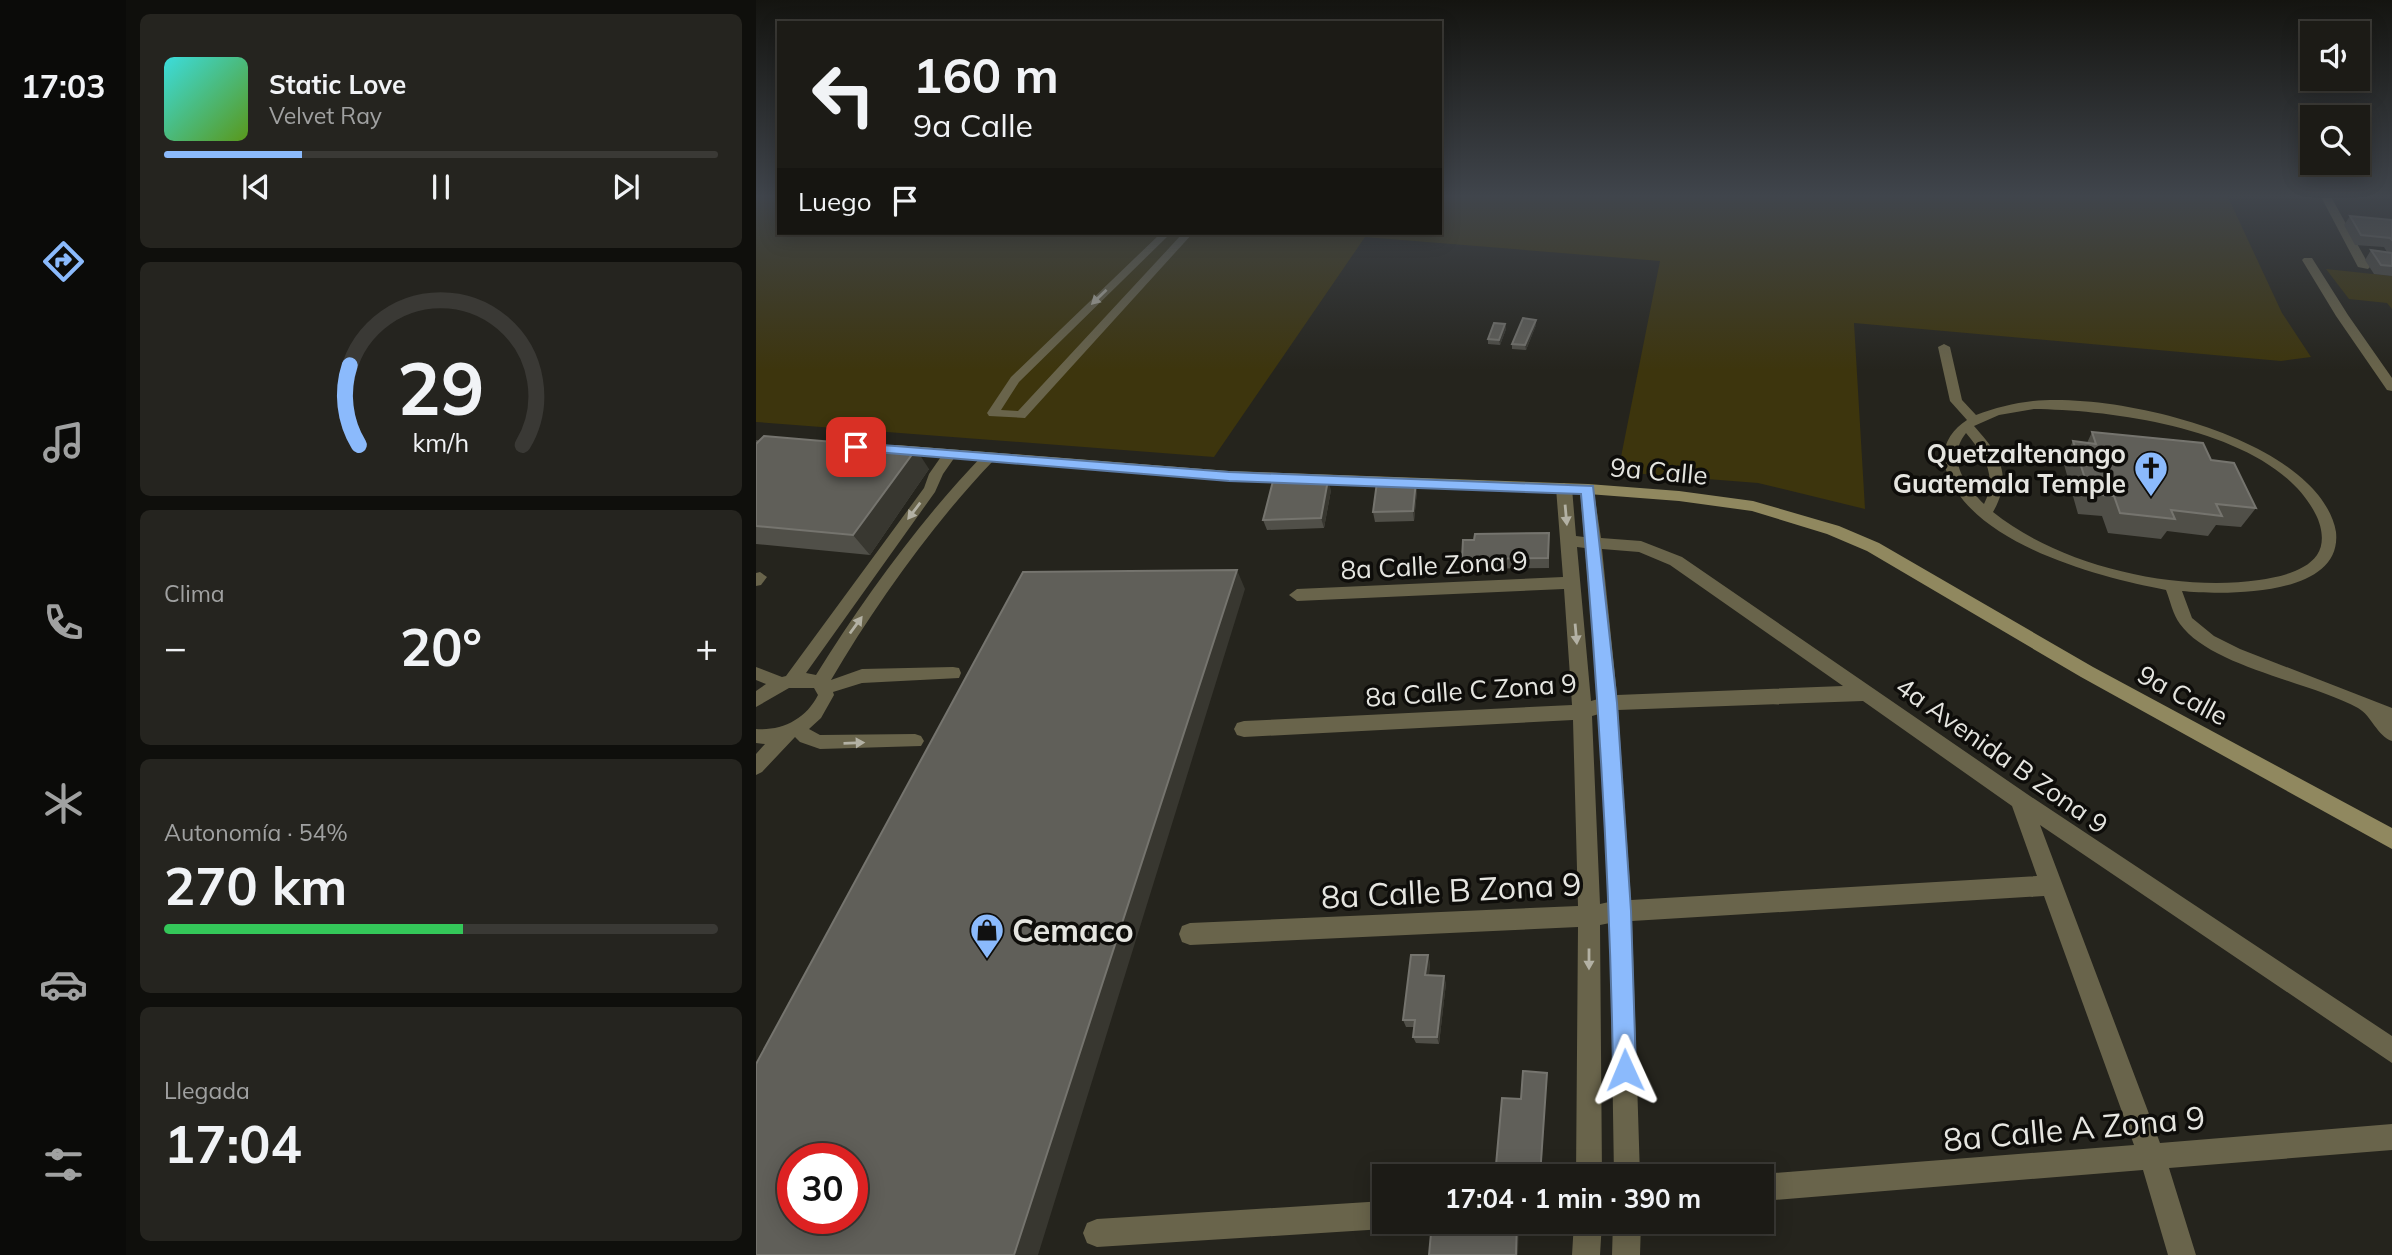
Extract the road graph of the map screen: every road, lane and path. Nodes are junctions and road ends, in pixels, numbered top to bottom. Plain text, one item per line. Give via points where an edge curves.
1 (1145, 254) edge
2 (1169, 254) edge
3 (2357, 254) edge
4 (2308, 260) dead end
5 (2364, 267) dead end
6 (1944, 347) dead end
7 (2392, 387) edge
8 (1971, 423) junction
9 (873, 448) edge
10 (950, 454) junction
11 (989, 457) junction
12 (1564, 488) junction
13 (1588, 489) junction
14 (1985, 513) junction
15 (1569, 541) junction
16 (1592, 542) junction
17 (1572, 583) junction
18 (2171, 584) junction
19 (1297, 595) dead end
20 (756, 673) edge
21 (953, 673) dead end
22 (787, 682) junction
23 (822, 685) junction
24 (1868, 693) junction
25 (756, 699) edge
26 (1608, 703) junction
27 (2369, 707) junction
28 (1582, 712) junction
29 (2392, 715) edge
30 (1244, 729) dead end
31 (791, 730) junction
32 (2392, 734) edge
33 (756, 736) edge
34 (915, 741) dead end
35 (756, 767) edge
36 (2020, 800) junction
37 (2392, 839) edge
38 (2051, 885) junction
39 (1621, 911) junction
40 (1589, 916) junction
41 (1189, 934) dead end
42 (2392, 1051) edge
43 (2392, 1137) edge
44 (2152, 1157) junction
45 (1589, 1164) edge
46 (1627, 1164) edge
47 (1774, 1187) edge
48 (1372, 1216) edge
49 (1097, 1233) dead end
50 (1587, 1234) edge
51 (1627, 1234) edge
52 (1586, 1255) edge
53 (1626, 1255) edge
54 (2182, 1255) edge

1 -> 2 lane via 1015,380 993,413 1021,415
3 - 5 street
4 - 7 street
6 - 8 lane via 1956,401
8 - 14 lane via 1997,472 1996,498
8 - 14 lane via 1951,447 1950,464 1959,484
8 - 18 lane via 2006,409 2053,405 2170,420 2242,445 2273,462 2325,513 2329,546 2320,562 2302,575 2249,587
9 - 10 street, 9a Calle
10 - 11 street, 9a Calle
10 -> 22 lane via 930,489
11 - 12 street, 9a Calle via 1229,476
23 -> 11 lane via 860,619 958,489
12 - 13 street, 9a Calle
12 -> 15 street
13 - 16 street
13 - 37 street, 9a Calle via 1753,506 1873,547
14 - 18 lane via 2054,555 2116,575
15 - 16 street, 4a Avenida B Zona 9
15 - 17 street
16 - 24 street, 4a Avenida B Zona 9 via 1641,547 1676,561
16 - 26 street
17 - 19 street, 8a Calle Zona 9
17 -> 28 street
18 - 27 lane via 2186,621 2208,640
20 - 22 lane
21 - 23 lane via 862,676
22 - 23 lane via 803,679
22 - 25 lane
23 - 31 lane via 826,695 817,712
24 - 26 street, 8a Calle C Zona 9
24 - 36 street, 4a Avenida B Zona 9
26 - 28 street, 8a Calle C Zona 9
26 - 39 street
27 - 29 lane
27 - 32 lane
28 - 30 street, 8a Calle C Zona 9
28 - 40 street
31 - 33 lane
31 -> 34 lane via 820,742
31 - 35 lane
36 - 38 street
36 - 42 street, 4a Avenida B Zona 9
38 - 39 street, 8a Calle B Zona 9
38 - 44 street
39 - 40 street, 8a Calle B Zona 9
39 - 46 street
40 - 41 street, 8a Calle B Zona 9
40 -> 45 street
43 - 44 street, 8a Calle A Zona 9
44 - 47 street, 8a Calle A Zona 9
44 - 54 street
48 - 49 street
50 - 52 street
51 - 53 street

